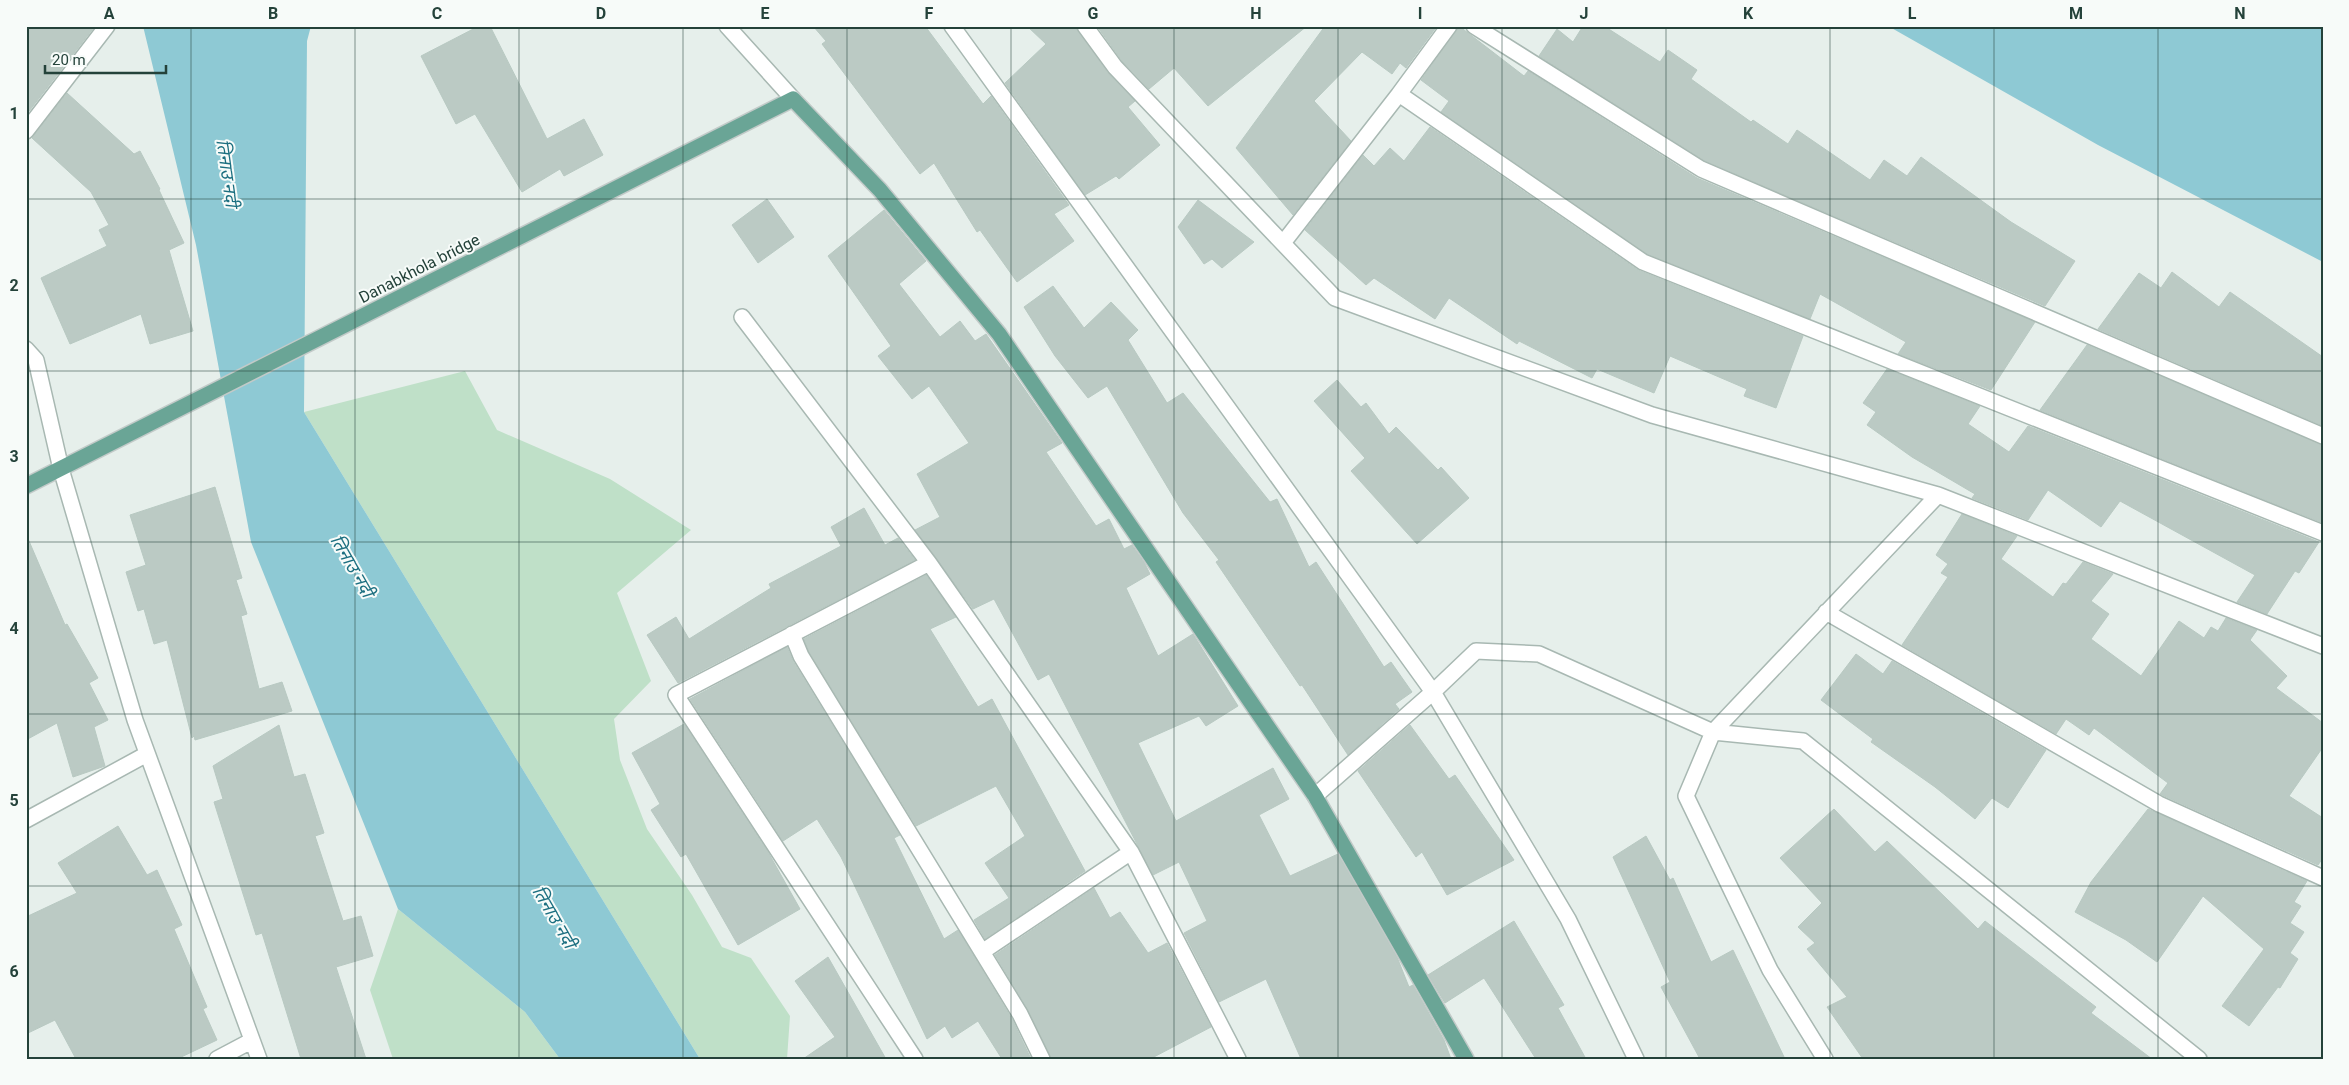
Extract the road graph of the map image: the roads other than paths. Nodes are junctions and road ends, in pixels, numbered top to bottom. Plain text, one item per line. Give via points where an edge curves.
1 (107, 26) edge
2 (727, 26) edge
3 (952, 26) edge
4 (1084, 26) edge
5 (1449, 26) edge
6 (1474, 26) edge
7 (1399, 94) junction
8 (793, 98) junction
9 (26, 131) edge
10 (1283, 242) junction
11 (742, 317) dead end
12 (26, 349) edge
13 (2323, 436) edge
14 (62, 469) junction
15 (26, 486) edge
16 (1938, 495) junction
17 (2323, 533) edge
18 (929, 563) junction
19 (1826, 612) junction
20 (792, 634) junction
21 (2323, 646) edge
22 (1433, 692) junction
23 (1713, 732) junction
24 (147, 754) junction
25 (1315, 796) junction
26 (26, 820) edge
27 (1131, 852) junction
28 (2323, 878) edge
29 (982, 952) junction
30 (250, 1041) junction
31 (217, 1059) edge
32 (259, 1059) edge
33 (915, 1059) edge
34 (1042, 1059) edge
35 (1238, 1059) edge
36 (1466, 1059) edge
37 (1636, 1059) edge
38 (1825, 1059) edge
39 (2200, 1059) edge

1 - 9 street
2 - 8 street
3 - 22 street
4 - 10 street via 1115,66
5 - 7 street
6 - 13 street via 1701,169
7 - 10 street
7 - 17 street via 1643,262
8 - 14 main road, Danabkhola bridge
8 - 25 main road via 880,190 1000,334
10 - 16 street via 1335,298 1652,415
11 - 18 street
12 - 14 street via 36,360
14 - 15 main road, Danabkhola bridge
14 - 24 street
16 - 19 street
16 - 21 street
18 - 20 street
18 - 27 street
19 - 23 street
19 - 28 street via 2158,804
20 - 29 street via 801,656
20 - 33 street via 676,695
22 - 23 street via 1476,652 1539,654
22 - 25 street
22 - 37 street via 1568,919
23 - 38 street via 1686,796 1770,970
23 - 39 street via 1804,741
24 - 26 street
24 - 30 street
25 - 36 main road
27 - 29 street
27 - 35 street
29 - 34 street via 1020,1014
30 - 31 street
30 - 32 street

